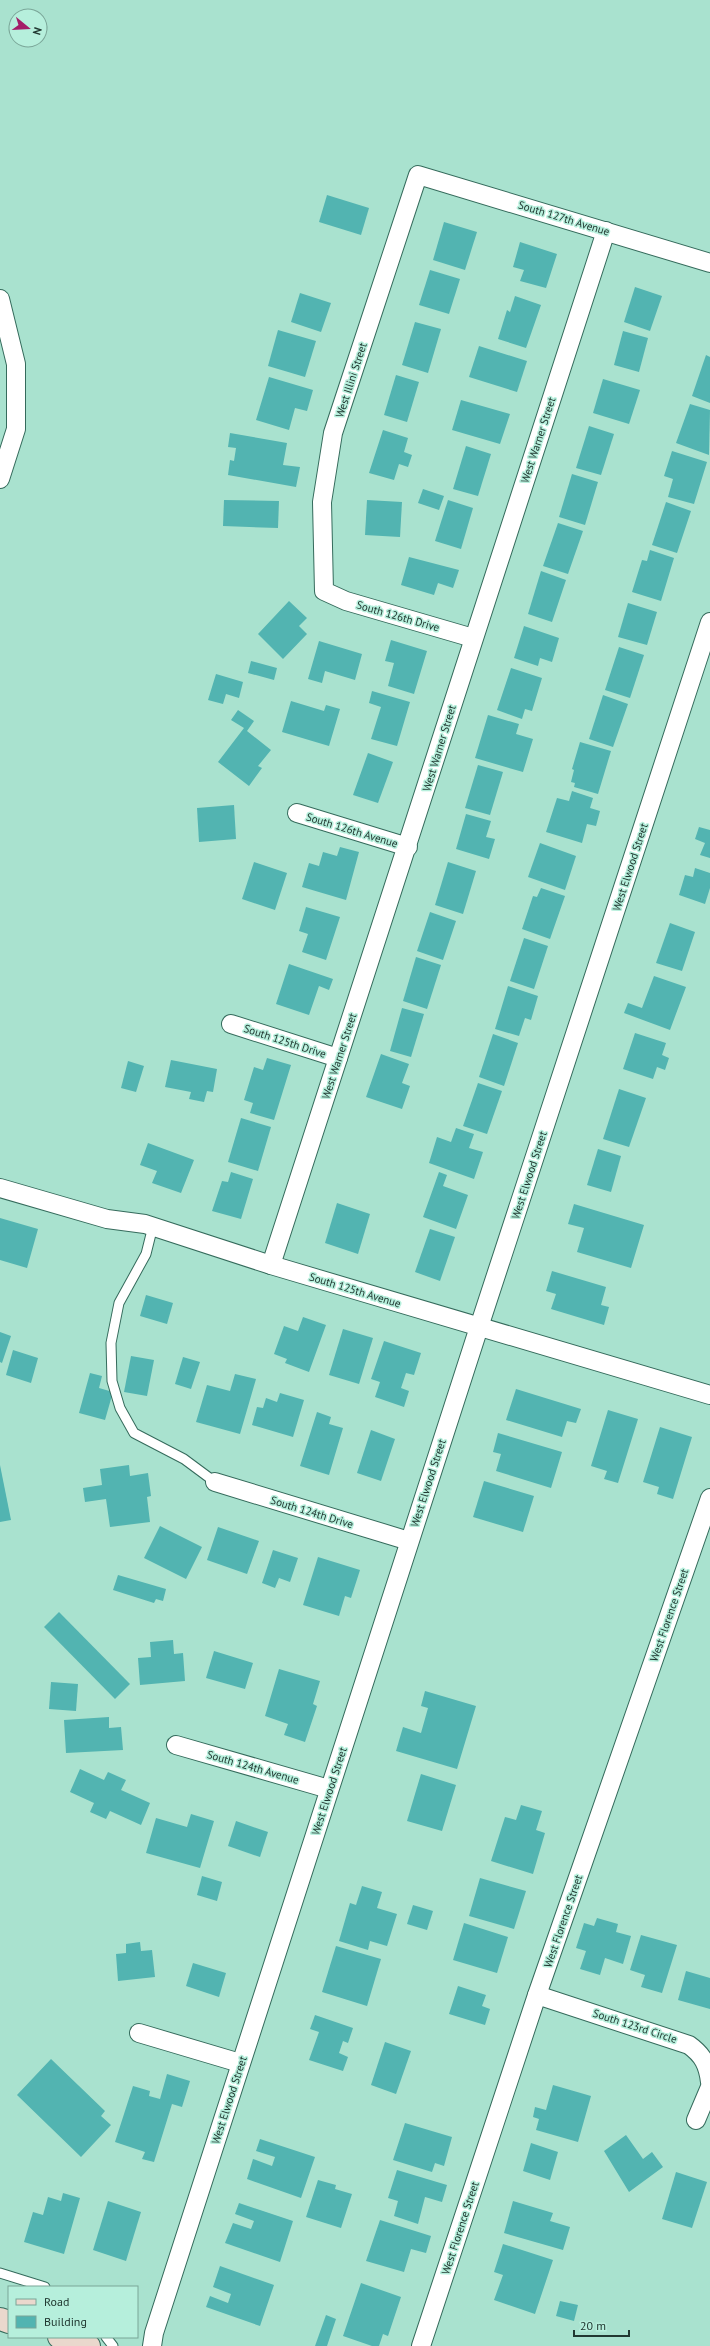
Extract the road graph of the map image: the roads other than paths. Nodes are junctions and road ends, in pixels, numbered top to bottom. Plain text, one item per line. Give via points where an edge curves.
1 (418, 175) joint
2 (606, 231) junction
3 (710, 262) edge
4 (0, 299) edge
5 (0, 480) edge
6 (324, 591) joint
7 (710, 622) edge
8 (473, 638) junction
9 (297, 813) dead end
10 (408, 846) junction
11 (231, 1024) dead end
12 (338, 1058) junction
13 (0, 1188) edge
14 (153, 1226) junction
15 (271, 1265) junction
16 (479, 1327) junction
17 (710, 1395) edge
18 (215, 1482) joint
19 (710, 1498) edge
20 (409, 1541) junction
21 (176, 1745) dead end
22 (330, 1789) junction
23 (537, 1995) junction
24 (139, 2033) dead end
25 (240, 2063) junction
26 (710, 2082) edge
27 (710, 2087) edge
28 (696, 2120) dead end
29 (0, 2273) edge
30 (42, 2286) edge
31 (62, 2338) edge
32 (107, 2338) edge
33 (89, 2346) edge
34 (113, 2346) edge
35 (152, 2346) edge
36 (421, 2346) edge

1 - 2 street, South 127th Avenue
1 - 6 street, West Illini Street via 333,433 322,502
2 - 3 street, South 127th Avenue
2 - 8 street, West Warner Street
4 - 5 street via 16,364 16,429
6 - 8 street, South 126th Drive via 346,601
7 - 16 street, West Elwood Street
8 - 10 street, West Warner Street
9 - 10 street, South 126th Avenue
10 - 12 street, West Warner Street
11 - 12 street, South 125th Drive
12 - 15 street, West Warner Street
13 - 14 street, South 125th Avenue via 107,1219
14 - 15 street, South 125th Avenue
14 - 18 lane via 146,1254 119,1303 111,1343 112,1381 120,1408 134,1433 184,1458
15 - 16 street, South 125th Avenue
16 - 17 street, South 125th Avenue
16 - 20 street, West Elwood Street
18 - 20 street, South 124th Drive
19 - 23 street, West Florence Street
20 - 22 street, West Elwood Street
21 - 22 street, South 124th Avenue
22 - 25 street, West Elwood Street
23 - 26 street, South 123rd Circle via 690,2044 702,2054
23 - 36 street, West Florence Street
24 - 25 street
25 - 35 street, West Elwood Street
27 - 28 street
29 - 30 lane
31 - 33 main road
32 - 34 lane

